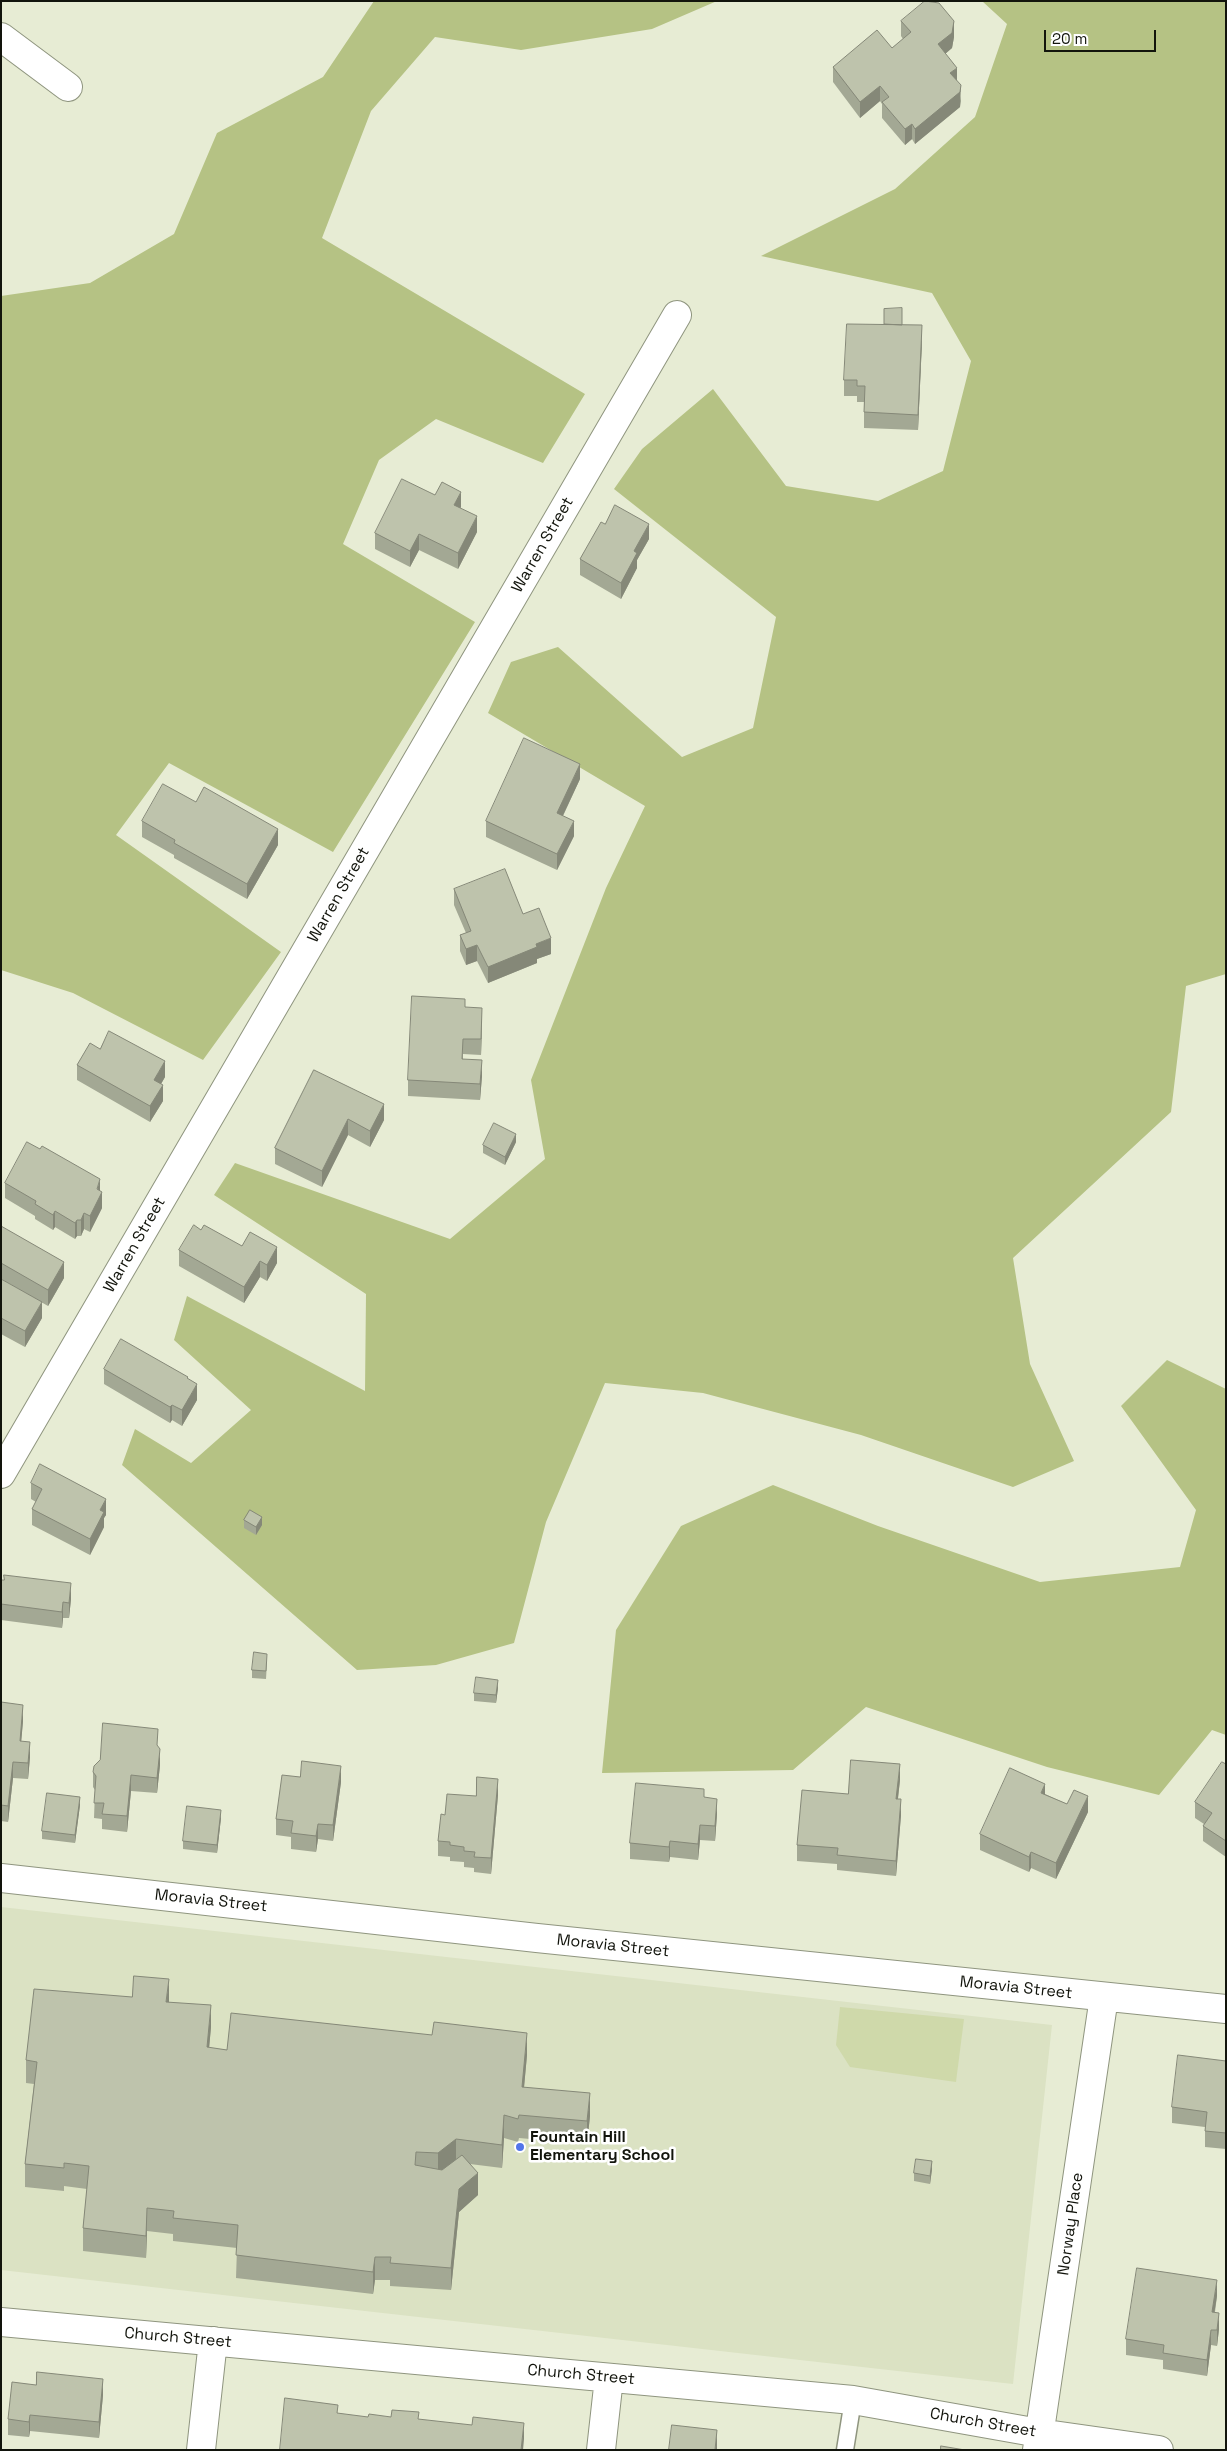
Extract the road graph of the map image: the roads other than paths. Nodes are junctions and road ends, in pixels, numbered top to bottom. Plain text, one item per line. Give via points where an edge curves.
1 (1, 37) edge
2 (68, 87) dead end
3 (677, 315) dead end
4 (1, 1474) edge
5 (1, 1878) edge
6 (1104, 1997) junction
7 (1226, 2009) edge
8 (1, 2322) edge
9 (214, 2341) junction
10 (609, 2378) junction
11 (853, 2400) junction
12 (1038, 2442) edge
13 (201, 2450) edge
14 (601, 2450) edge
15 (845, 2450) edge
16 (1159, 2450) edge

1 - 2 street
3 - 4 street, Warren Street
5 - 6 street, Moravia Street
6 - 7 street, Moravia Street
6 - 12 street, Norway Place
8 - 9 street, Church Street
9 - 10 street, Church Street
9 - 13 street
10 - 11 street, Church Street
10 - 14 street
11 - 12 street, Church Street
11 - 15 lane
12 - 16 street, Church Street

